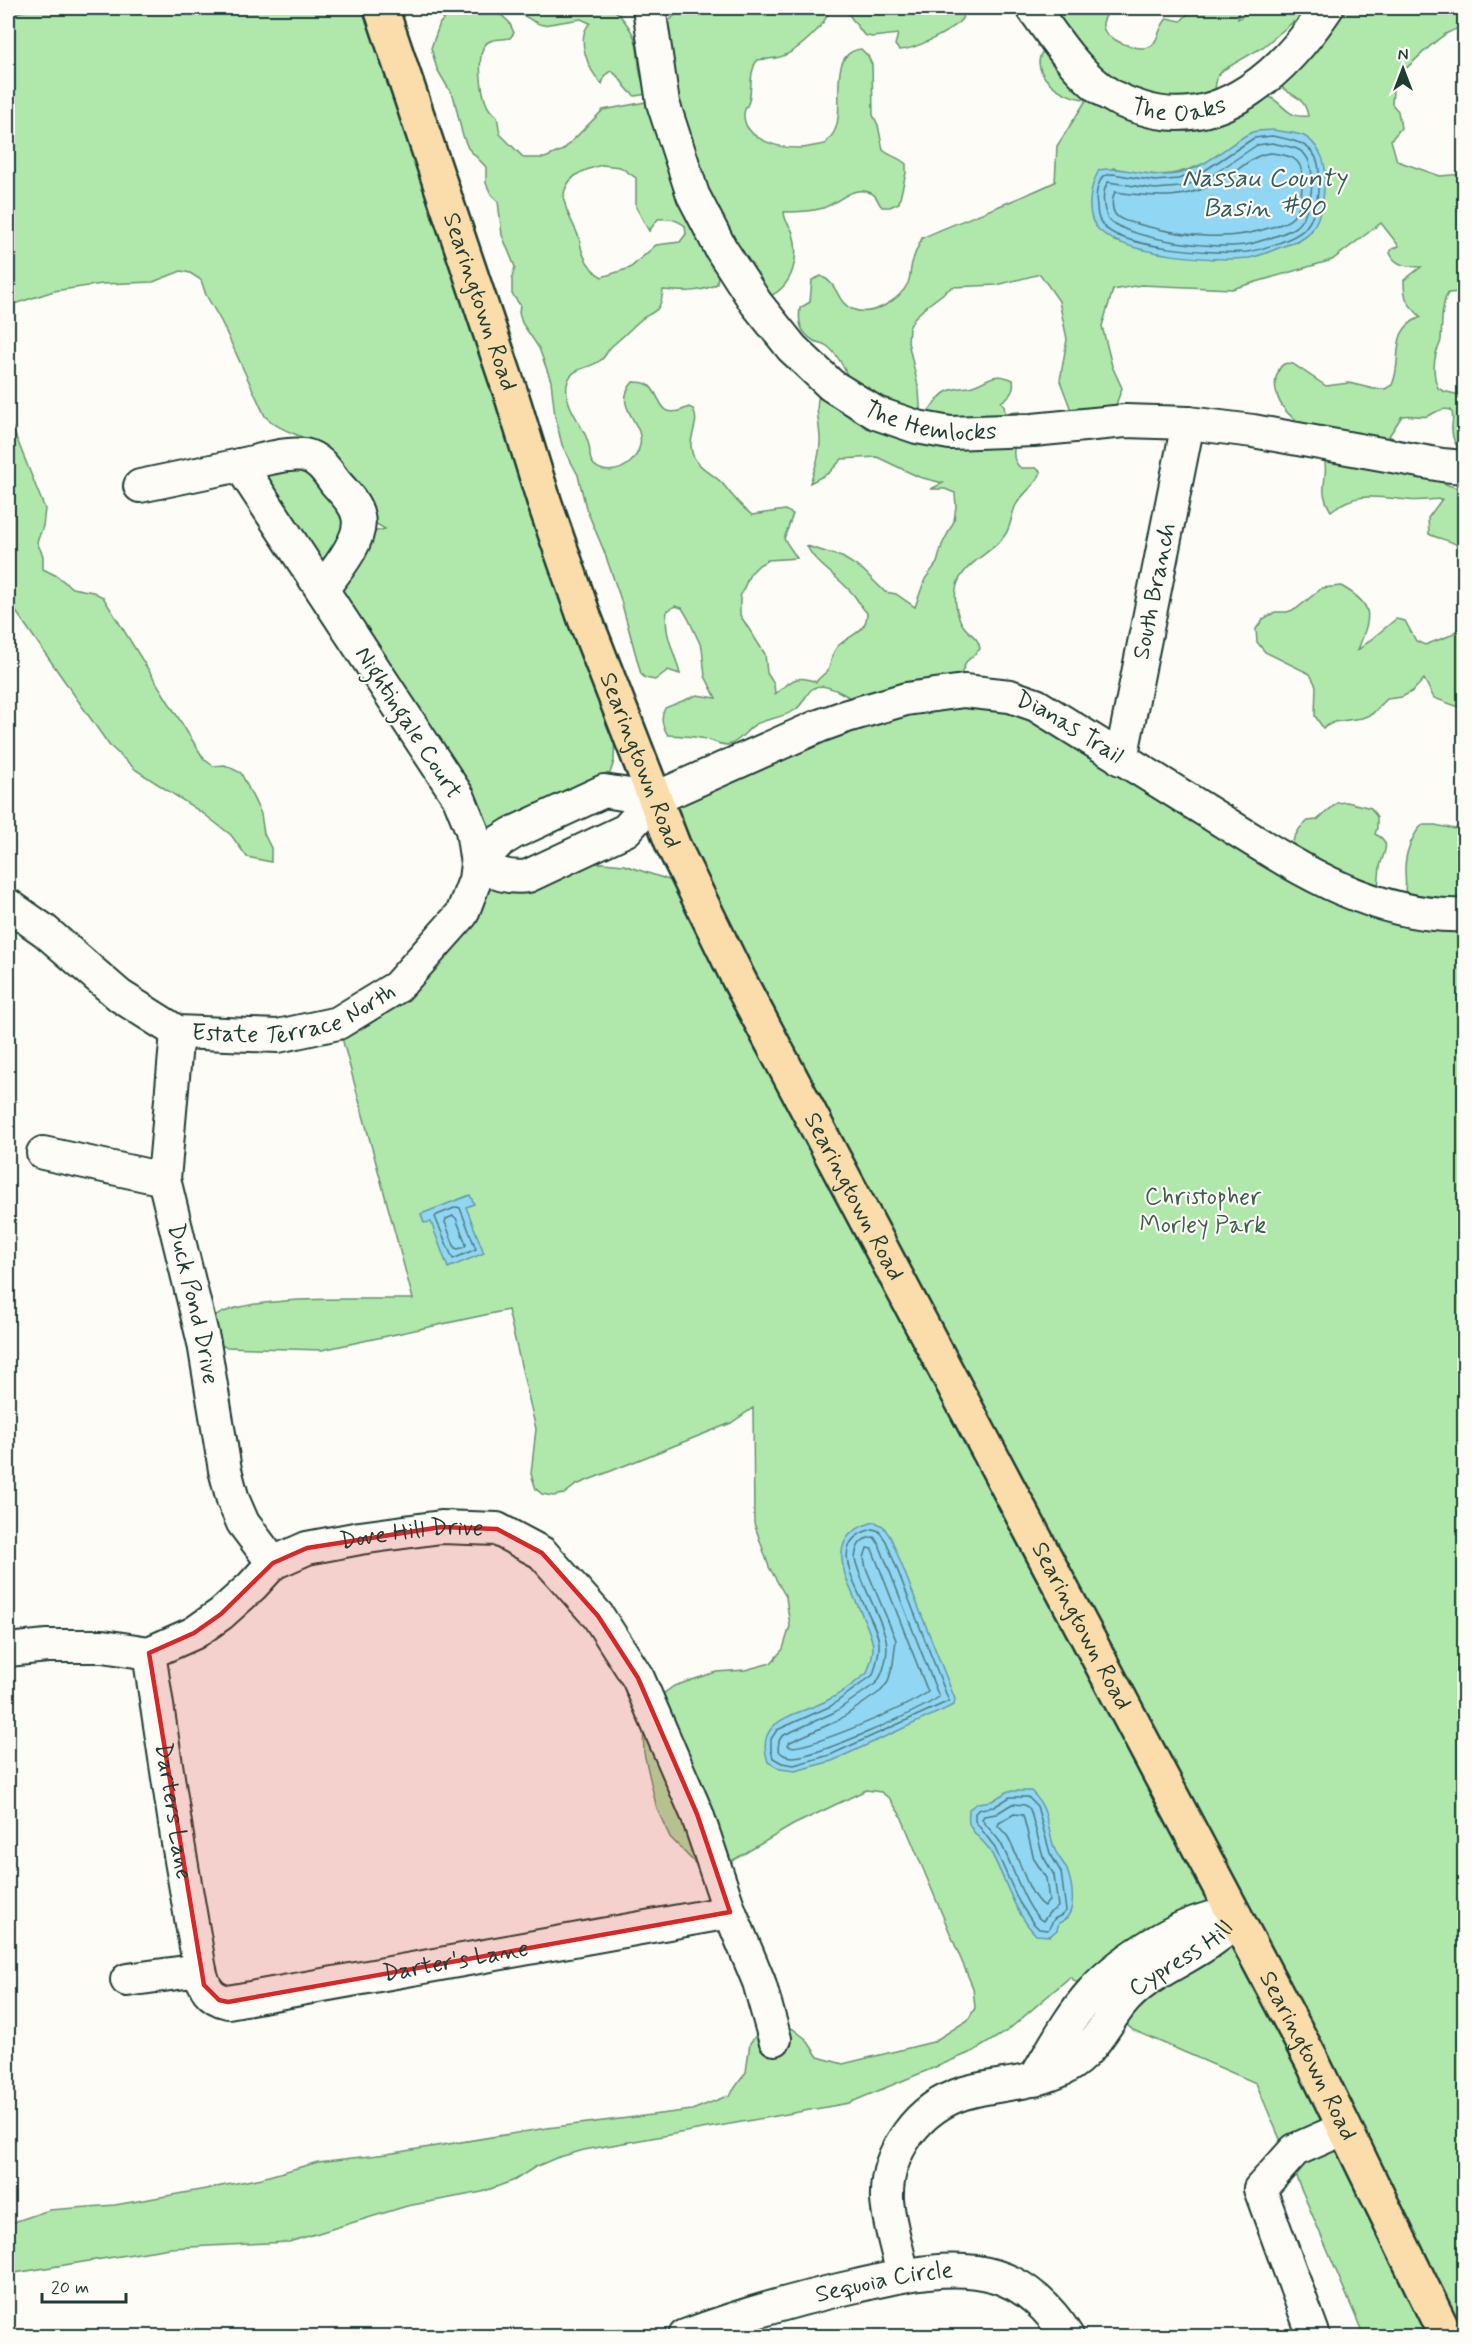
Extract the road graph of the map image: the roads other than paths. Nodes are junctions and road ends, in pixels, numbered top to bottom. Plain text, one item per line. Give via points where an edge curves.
1 (381, 8) edge
2 (649, 8) edge
3 (1033, 8) edge
4 (1327, 8) edge
5 (1188, 423) junction
6 (240, 465) junction
7 (1464, 466) edge
8 (140, 486) dead end
9 (322, 589) junction
10 (1121, 759) junction
11 (654, 799) junction
12 (477, 864) junction
13 (8, 905) edge
14 (1464, 915) edge
15 (177, 1032) junction
16 (43, 1153) dead end
17 (164, 1179) junction
18 (273, 1563) junction
19 (8, 1650) edge
20 (149, 1653) junction
21 (729, 1912) junction
22 (1234, 1915) junction
23 (200, 1970) junction
24 (128, 1980) dead end
25 (774, 2039) dead end
26 (1345, 2128) junction
27 (903, 2275) junction
28 (685, 2337) edge
29 (1067, 2337) edge
30 (1314, 2337) edge
31 (1446, 2337) edge

1 - 11 main road, Searingtown Road via 545,504
2 - 5 street, The Hemlocks via 663,103 693,195 721,249 756,303 792,348 831,385 876,413 950,433 1125,421
3 - 4 street, The Oaks via 1080,70 1102,90 1130,104 1173,115 1203,112 1228,103 1262,82
5 - 7 street, The Hemlocks
5 - 10 street, South Branch
6 - 8 street
6 - 9 street, Nightingale Court
6 - 9 street via 291,455 310,457 321,464 350,500 359,527 345,558
9 - 12 street, Nightingale Court via 459,798 472,830
10 - 11 street, Dianas Trail via 1036,705 1010,696 964,691 906,699 847,716
10 - 14 street, Dianas Trail via 1354,896 1405,910
11 - 12 street via 604,791 513,833
11 - 12 street via 626,830 528,876 500,875
11 - 22 main road, Searingtown Road via 739,980
12 - 15 street, Estate Terrace North via 462,914 397,987 338,1023 278,1036
13 - 15 street, Estate Terrace North via 45,931 120,996
15 - 17 street, Duck Pond Drive
16 - 17 street
17 - 18 street, Duck Pond Drive via 204,1343 233,1500 249,1532
18 - 20 street, Dove Hill Drive via 221,1614 194,1633
18 - 21 street, Dove Hill Drive via 307,1548 441,1527 496,1529 542,1554 598,1616 638,1678 697,1814
19 - 20 street via 103,1646
20 - 23 street, Darters Lane
21 - 23 street, Darter's Lane via 228,2002 210,1994
21 - 25 street, Dove Hill Drive via 759,1982
22 - 26 main road, Searingtown Road
22 - 27 street, Cypress Hill via 1216,1937 1136,1989 1080,2058 1034,2080 963,2094 936,2107 904,2138 889,2176 887,2199
23 - 24 street
26 - 30 street via 1295,2150 1260,2189
26 - 31 main road, Searingtown Road
27 - 28 street, Sequoia Circle via 792,2300
27 - 29 street, Sequoia Circle via 958,2271 997,2277 1017,2286 1055,2316

